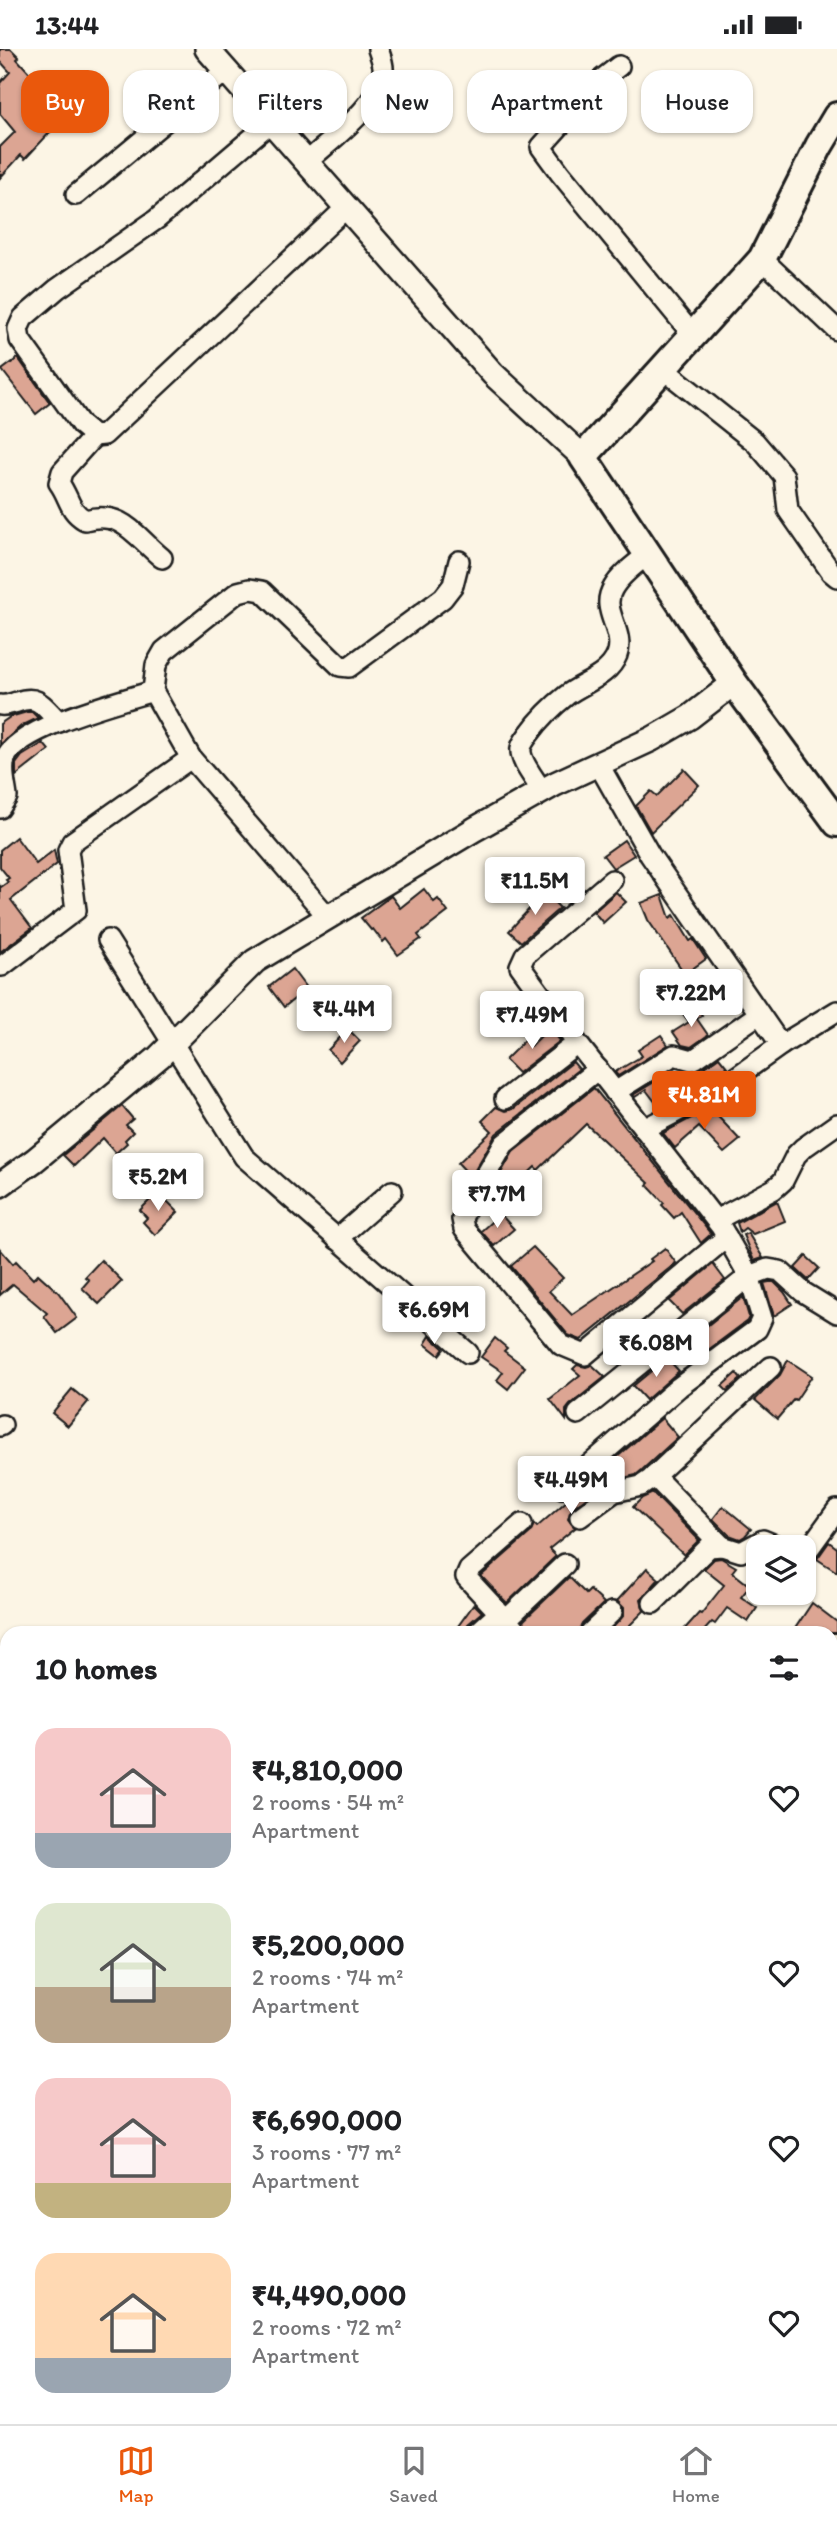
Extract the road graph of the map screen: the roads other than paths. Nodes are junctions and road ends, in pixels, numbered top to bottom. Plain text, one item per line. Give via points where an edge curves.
1 (207, 49) edge
2 (379, 49) edge
3 (619, 66) dead end
4 (226, 71) junction
5 (233, 79) edge
6 (837, 116) edge
7 (258, 133) edge
8 (281, 133) edge
9 (307, 162) junction
10 (76, 195) dead end
11 (346, 208) junction
12 (762, 259) junction
13 (837, 330) edge
14 (692, 334) junction
15 (662, 368) junction
16 (94, 436) junction
17 (583, 457) junction
18 (648, 554) junction
19 (162, 558) dead end
20 (459, 561) dead end
21 (837, 577) edge
22 (734, 683) junction
23 (153, 691) junction
24 (0, 705) edge
25 (58, 722) junction
26 (191, 758) junction
27 (599, 765) junction
28 (542, 791) junction
29 (0, 808) edge
30 (837, 823) edge
31 (612, 880) dead end
32 (328, 918) junction
33 (108, 940) dead end
34 (2, 966) dead end
35 (837, 1011) edge
36 (760, 1014) junction
37 (173, 1042) junction
38 (577, 1043) junction
39 (781, 1045) junction
40 (598, 1069) junction
41 (615, 1092) junction
42 (505, 1099) dead end
43 (837, 1123) edge
44 (645, 1129) junction
45 (0, 1185) edge
46 (392, 1191) dead end
47 (716, 1220) junction
48 (727, 1237) junction
49 (337, 1239) junction
50 (749, 1276) junction
51 (837, 1313) edge
52 (468, 1353) dead end
53 (771, 1367) dead end
54 (578, 1414) dead end
55 (654, 1476) junction
56 (563, 1488) dead end
57 (837, 1510) edge
58 (580, 1517) dead end
59 (522, 1524) dead end
60 (816, 1538) edge
61 (722, 1546) junction
62 (746, 1549) edge
63 (565, 1564) dead end
64 (653, 1603) dead end
65 (612, 1612) dead end
66 (507, 1622) edge
67 (597, 1626) edge

1 - 4 street
2 - 9 street via 383,71 362,113
3 - 14 street via 541,147
4 - 5 street
4 - 10 street
6 - 12 main road
7 - 16 street via 157,219 78,273 23,319 18,329 20,340 81,425
8 - 9 street
9 - 11 street
11 - 16 street via 104,435
11 - 17 street via 493,374
12 - 13 street
12 - 14 main road
14 - 15 main road
15 - 17 main road
15 - 21 street via 755,442 784,476 788,510
16 - 19 street via 62,472 59,484 74,514 85,520 117,520
17 - 18 main road
18 - 22 main road
18 - 28 street via 611,590 608,600 620,642 616,657 604,672 567,695 524,741 523,759
20 - 23 street via 453,585 443,598 349,667 340,666 262,591 238,592 164,650 156,665
22 - 27 street via 690,717
22 - 30 main road
23 - 25 street
23 - 26 street
24 - 25 street via 29,697
25 - 29 street via 10,751 4,768 7,797
26 - 32 street
26 - 34 street via 72,842 68,850 76,910
27 - 28 street
27 - 36 street via 650,855
28 - 32 street
31 - 38 street via 525,955 520,966
32 - 37 street via 255,961
33 - 37 street
35 - 39 street
36 - 39 street
36 - 41 street via 696,1058 674,1055
37 - 45 street
37 - 49 street via 244,1157
38 - 40 street
38 - 42 street
39 - 44 street via 718,1090
40 - 41 street
40 - 48 street via 504,1145 466,1209 464,1229 561,1345 584,1355
41 - 44 street
43 - 47 street via 796,1155 774,1189
44 - 47 street
46 - 49 street
47 - 48 street
48 - 50 street
49 - 52 street
50 - 51 street via 768,1269 780,1271
50 - 54 street
50 - 56 street via 762,1318 757,1329 679,1387
53 - 55 street
55 - 58 street via 641,1486 614,1492
55 - 61 street
57 - 60 street
59 - 66 street via 466,1574
61 - 62 street
61 - 64 street via 709,1547
63 - 66 street
65 - 67 street

